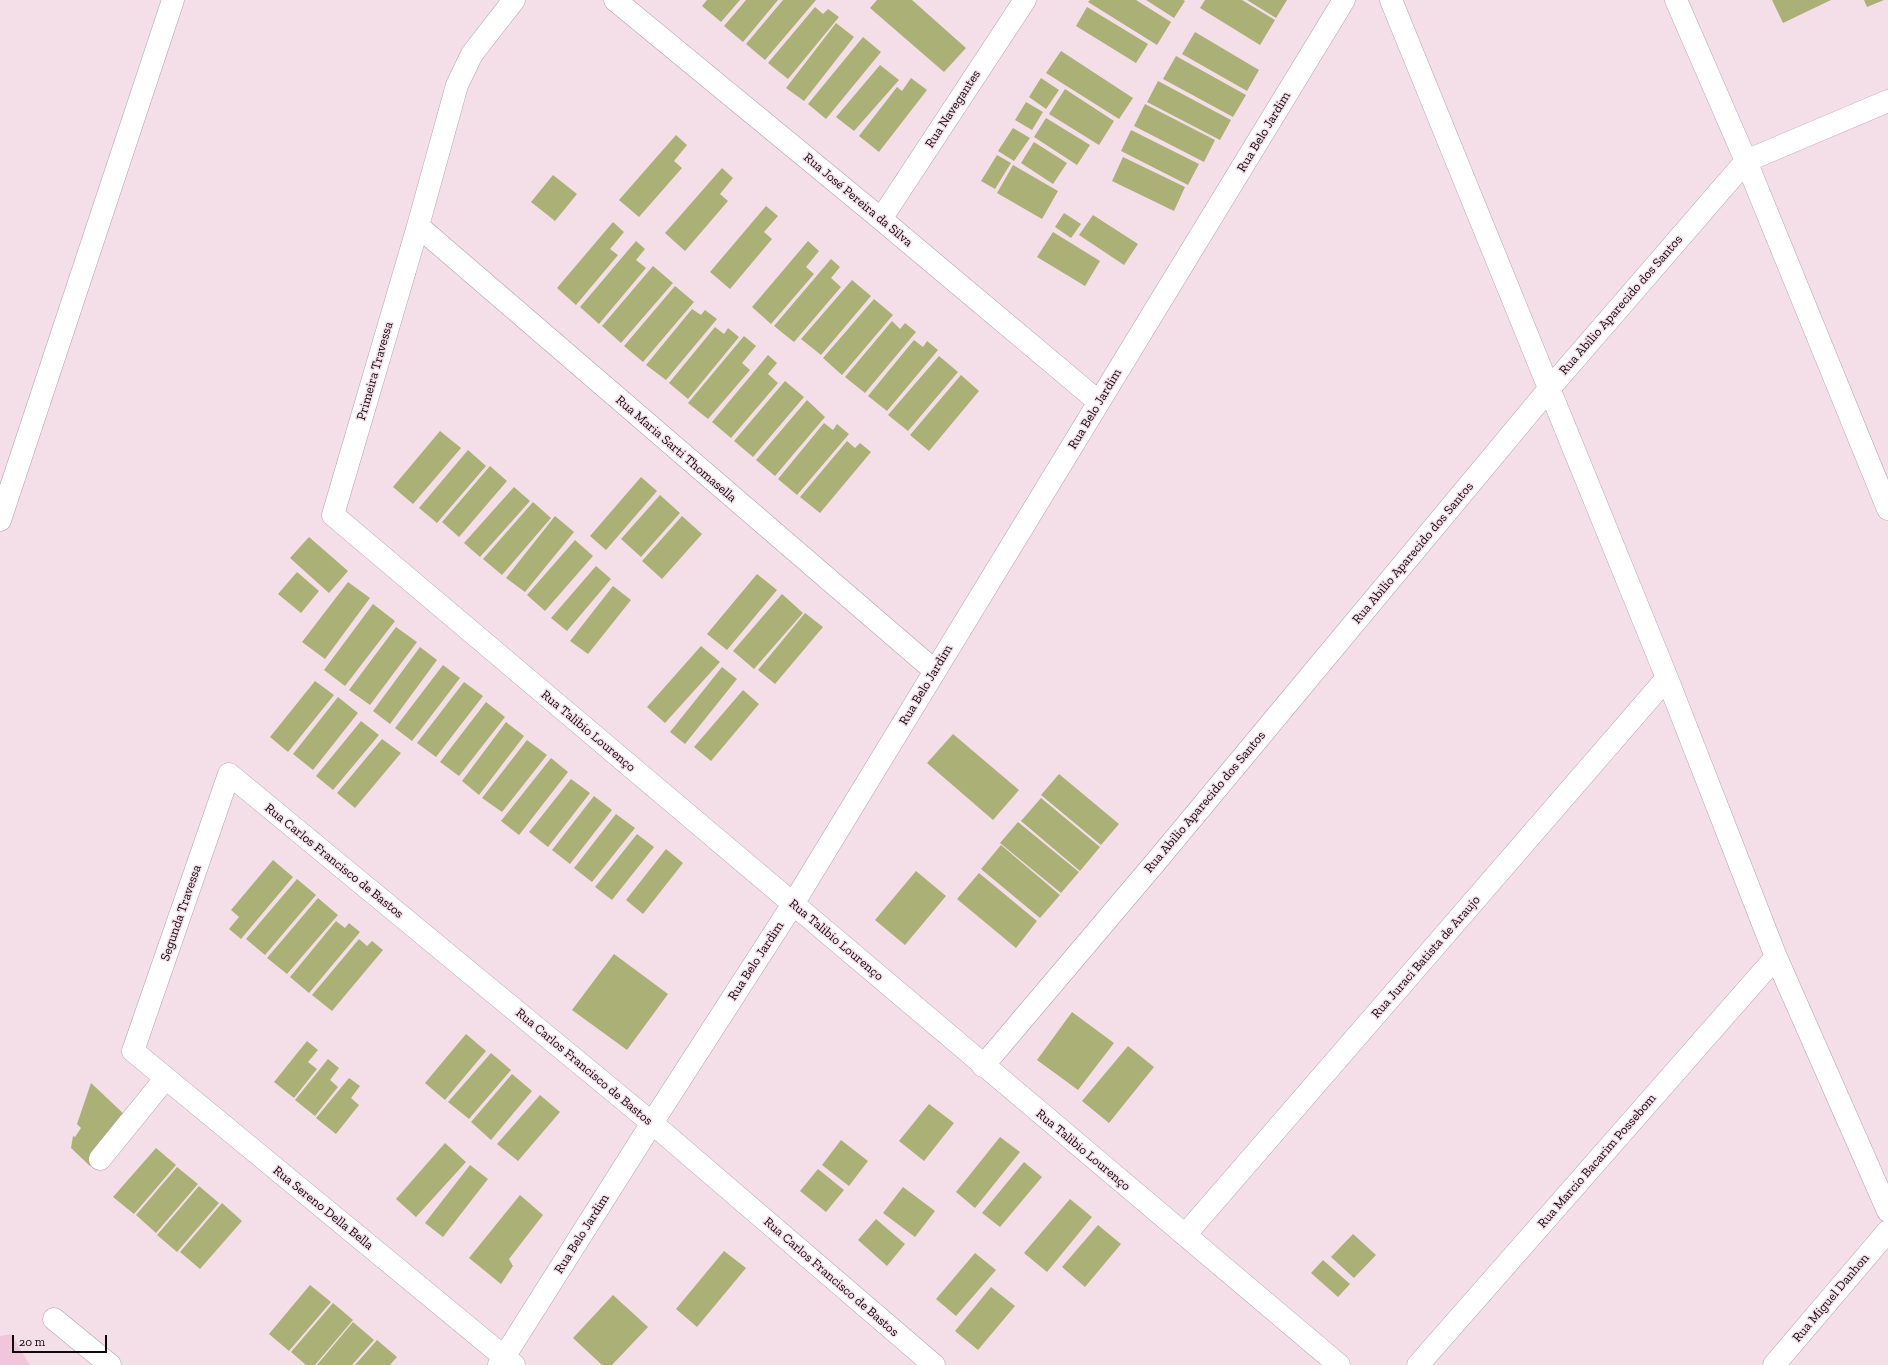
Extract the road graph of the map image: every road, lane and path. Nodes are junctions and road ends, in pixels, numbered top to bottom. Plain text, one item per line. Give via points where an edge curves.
1 (173, 0) edge
2 (514, 0) edge
3 (615, 0) edge
4 (1025, 0) edge
5 (1344, 0) edge
6 (1391, 0) edge
7 (1676, 0) edge
8 (1888, 101) edge
9 (1746, 161) junction
10 (881, 218) junction
11 (418, 226) junction
12 (1549, 389) junction
13 (1099, 402) junction
14 (1888, 509) edge
15 (333, 515) joint
16 (0, 520) edge
17 (935, 671) junction
18 (1667, 678) junction
19 (229, 774) joint
20 (793, 904) junction
21 (1776, 957) junction
22 (133, 1051) joint
23 (983, 1066) junction
24 (165, 1079) junction
25 (652, 1123) junction
26 (100, 1159) dead end
27 (1888, 1211) edge
28 (1888, 1232) edge
29 (1184, 1235) junction
30 (54, 1319) dead end
31 (506, 1362) edge
32 (1779, 1363) edge
33 (110, 1365) edge
34 (934, 1365) edge
35 (1339, 1365) edge
36 (1418, 1365) edge

1 - 16 street
2 - 11 street, Primeira Travessa via 472,54 458,85
3 - 10 street, Rua José Pereira da Silva
4 - 10 street, Rua Navegantes
5 - 13 street, Rua Belo Jardim
6 - 12 street
7 - 9 street
8 - 9 street, Rua Abilio Aparecido dos Santos
9 - 12 street, Rua Abilio Aparecido dos Santos
9 - 14 street
10 - 13 street, Rua José Pereira da Silva
11 - 15 street, Primeira Travessa
11 - 17 street, Rua Maria Sarti Thomasella
12 - 18 street
12 - 23 street, Rua Abilio Aparecido dos Santos
13 - 17 street, Rua Belo Jardim
15 - 20 street, Rua Talibio Lourenço
17 - 20 street, Rua Belo Jardim
18 - 21 street
18 - 29 street, Rua Juraci Batista de Araujo
19 - 22 street, Segunda Travessa
19 - 25 street, Rua Carlos Francisco de Bastos
20 - 23 street, Rua Talibio Lourenço
20 - 25 street, Rua Belo Jardim
21 - 27 street
21 - 36 street, Rua Marcio Bacarim Possebom
22 - 24 street, Rua Sereno Della Bella
23 - 29 street, Rua Talibio Lourenço
24 - 26 street
24 - 31 street, Rua Sereno Della Bella
25 - 31 street, Rua Belo Jardim
25 - 34 street, Rua Carlos Francisco de Bastos
28 - 32 street, Rua Miguel Danhon
29 - 35 street, Rua Talibio Lourenço
30 - 33 street

